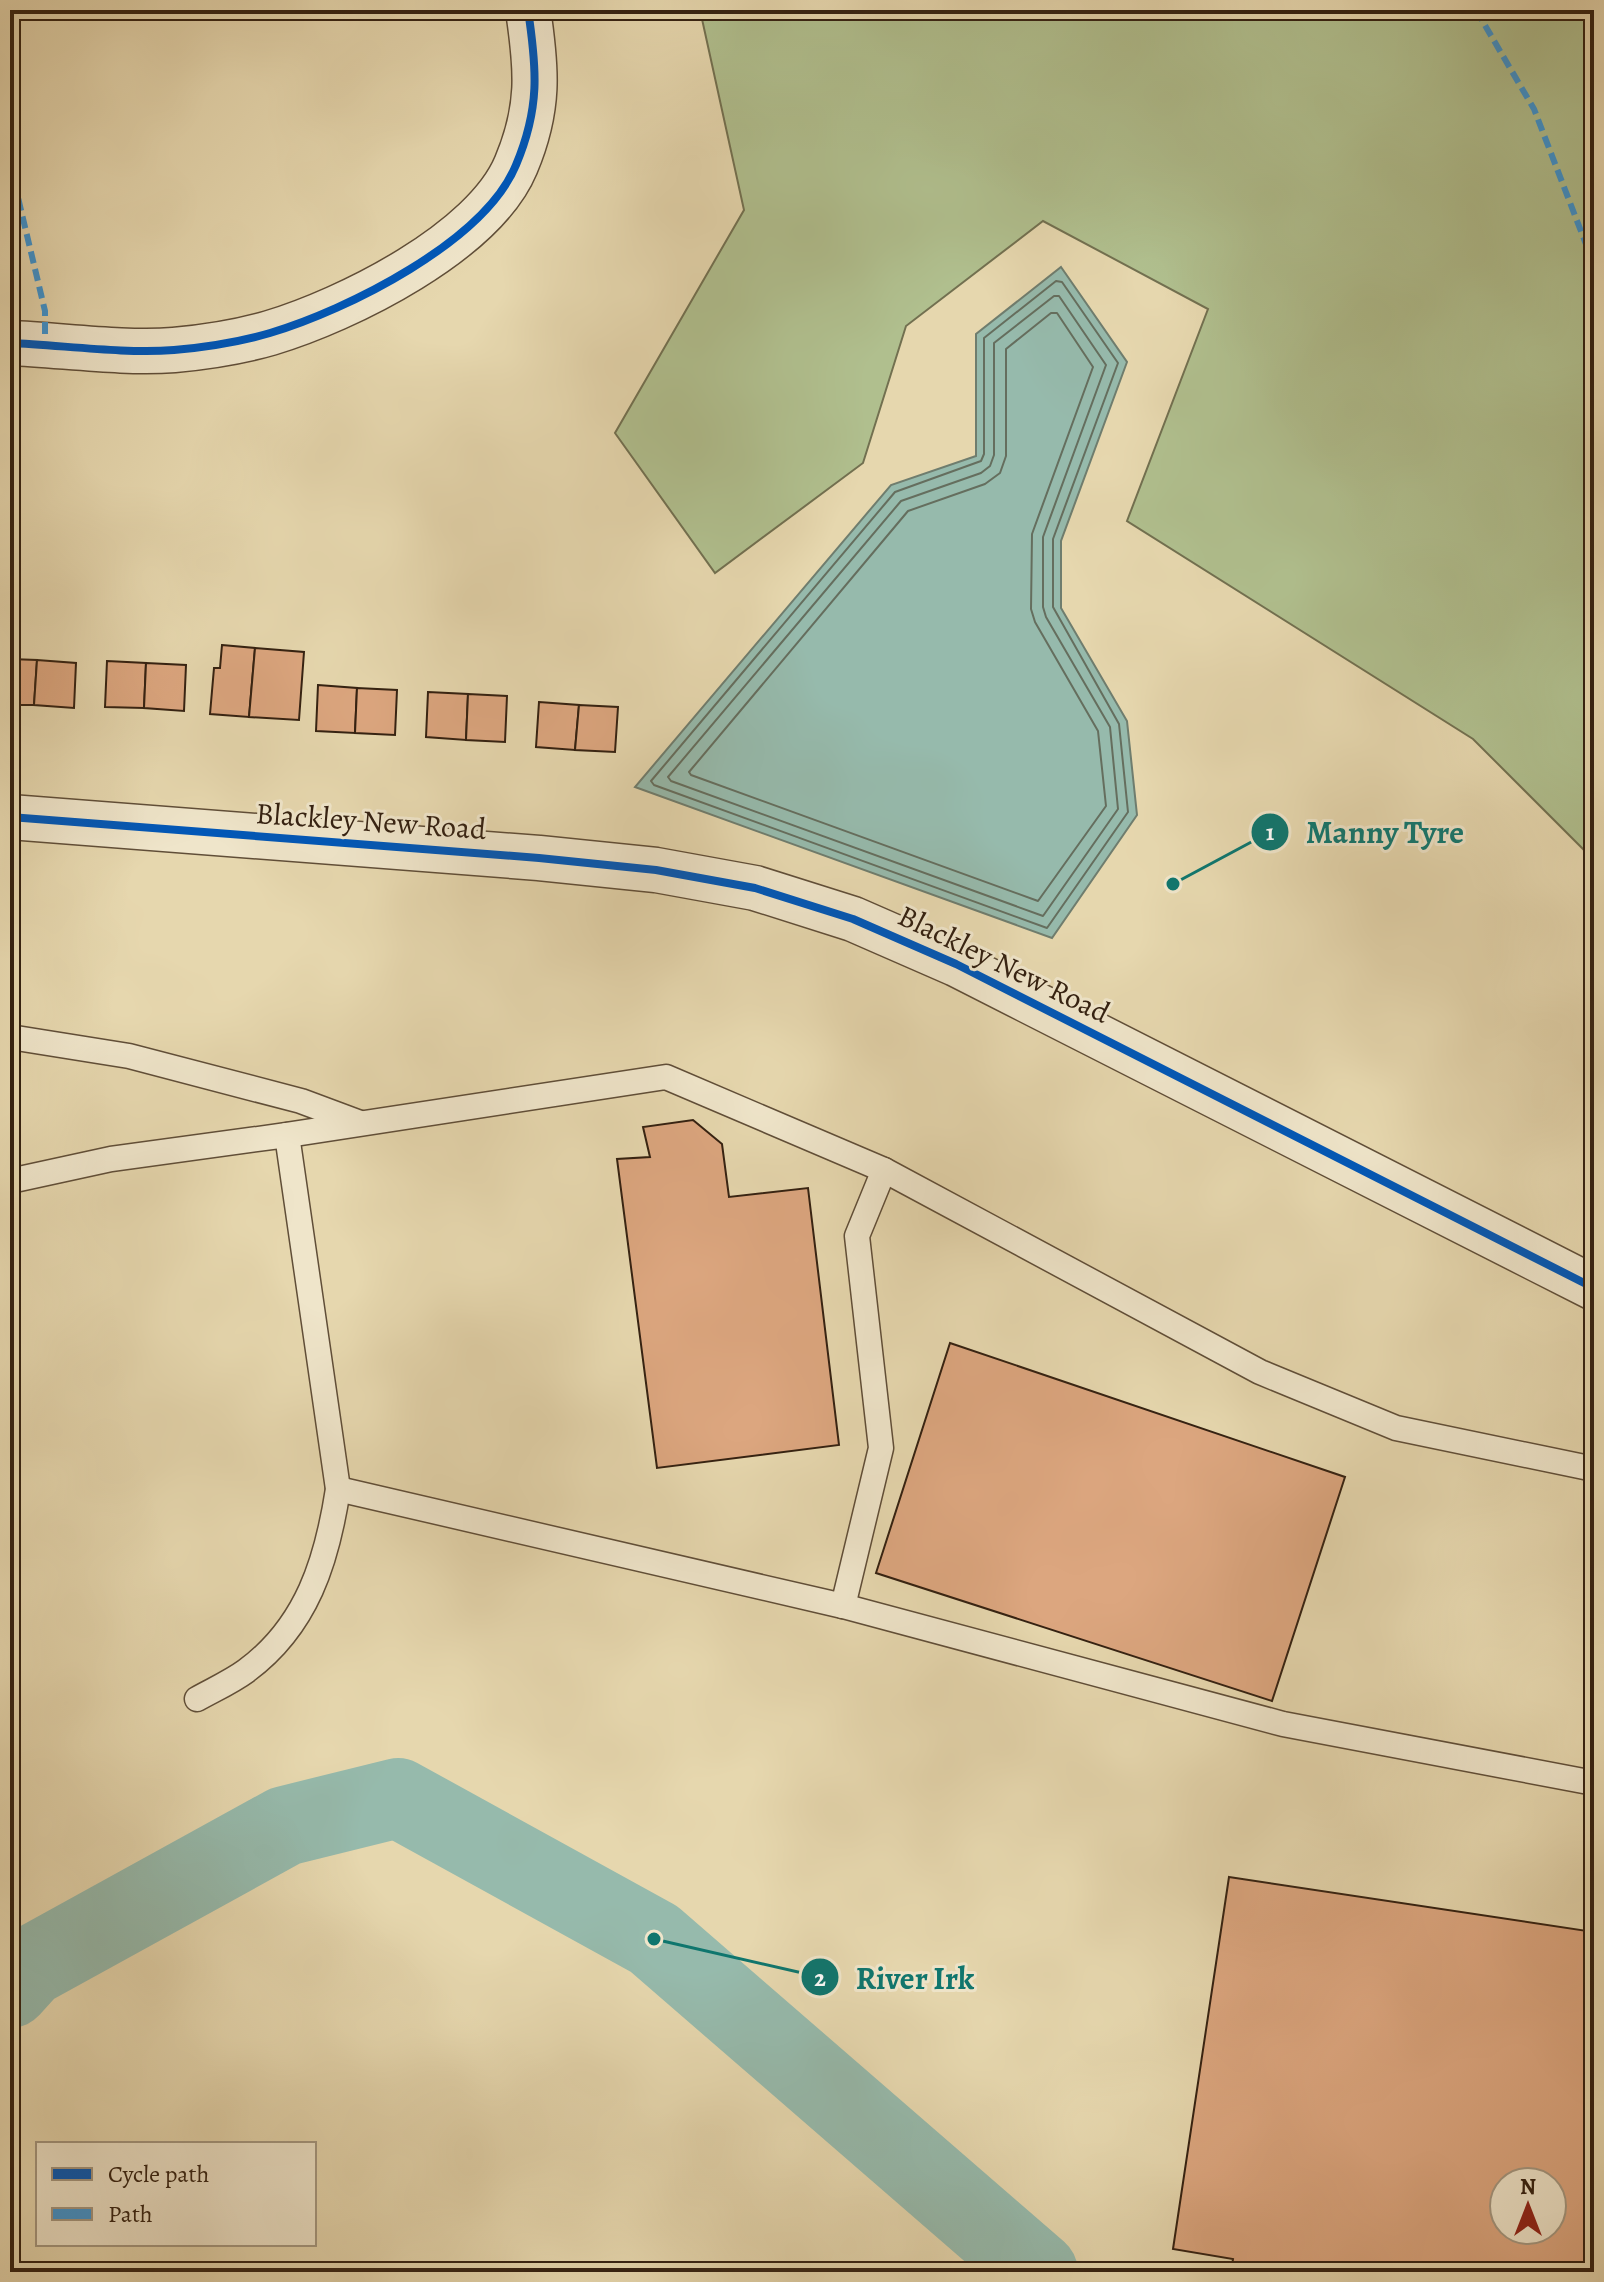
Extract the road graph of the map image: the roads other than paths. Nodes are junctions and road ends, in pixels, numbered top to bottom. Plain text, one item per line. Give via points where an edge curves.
1 (528, 10) edge
2 (10, 343) edge
3 (10, 817) edge
4 (10, 1037) edge
5 (361, 1123) junction
6 (287, 1135) junction
7 (884, 1170) junction
8 (10, 1181) edge
9 (1594, 1288) edge
10 (1594, 1469) edge
11 (338, 1489) junction
12 (843, 1606) junction
13 (197, 1699) dead end
14 (1594, 1783) edge

1 - 2 street via 537,88 515,168 490,206 429,258 306,321 227,343 171,350
3 - 9 street, Blackley New Road via 539,858 656,870 755,888 853,919 956,964
4 - 5 lane via 144,1059 301,1101
5 - 6 lane
5 - 7 lane via 666,1077
6 - 8 lane via 111,1159
6 - 11 lane
7 - 10 lane via 1260,1372 1396,1428
7 - 12 lane via 857,1236 881,1448
11 - 12 lane
11 - 13 lane via 331,1538 286,1634 245,1672
12 - 14 lane via 1283,1724

